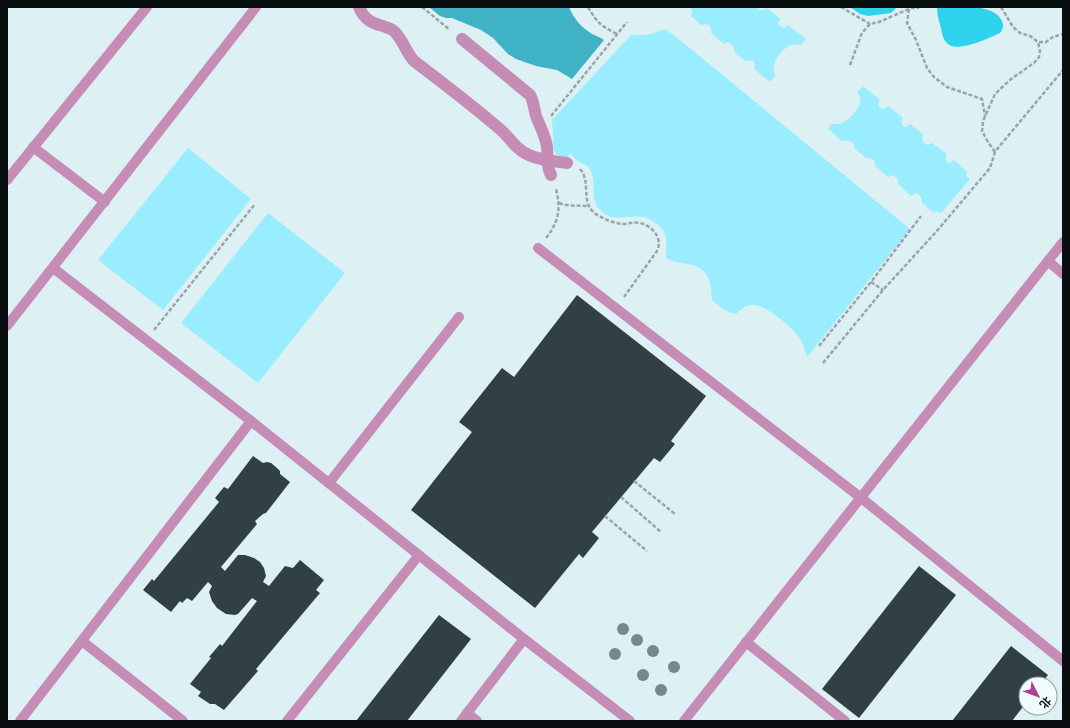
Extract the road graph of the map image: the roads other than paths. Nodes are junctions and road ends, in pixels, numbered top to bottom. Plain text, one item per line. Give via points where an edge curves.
1 (146, 7) edge
2 (256, 7) edge
3 (359, 7) edge
4 (462, 39) road end
5 (34, 147) junction
6 (548, 160) junction
7 (567, 163) road end
8 (551, 175) road end
9 (7, 180) edge
10 (105, 202) junction
11 (1063, 242) edge
12 (538, 248) road end
13 (1048, 261) junction
14 (53, 268) junction
15 (1063, 274) edge
16 (459, 317) dead end
17 (7, 326) edge
18 (251, 421) junction
19 (329, 483) junction
20 (860, 497) junction
21 (419, 555) junction
22 (524, 639) junction
23 (82, 641) junction
24 (746, 642) junction
25 (1063, 661) edge
26 (464, 717) edge
27 (20, 721) edge
28 (183, 721) edge
29 (287, 721) edge
30 (477, 721) edge
31 (630, 721) edge
32 (684, 721) edge
33 (846, 721) edge

1 - 5 lane
2 - 10 lane
3 - 6 street via 363,16 371,22 394,30 414,61 502,130 518,148 531,156
4 - 6 street via 530,95 544,132
5 - 9 lane
5 - 10 lane
6 - 7 street
6 - 8 street
10 - 14 lane
11 - 13 lane
12 - 20 lane
13 - 15 lane
13 - 20 lane
14 - 17 lane
14 - 18 lane
16 - 19 lane
18 - 19 lane
18 - 23 lane
19 - 21 lane
20 - 24 lane
20 - 25 lane
21 - 22 lane
21 - 29 lane
22 - 26 lane
22 - 31 lane
23 - 27 lane
23 - 28 lane
24 - 32 lane
24 - 33 lane
26 - 30 lane

